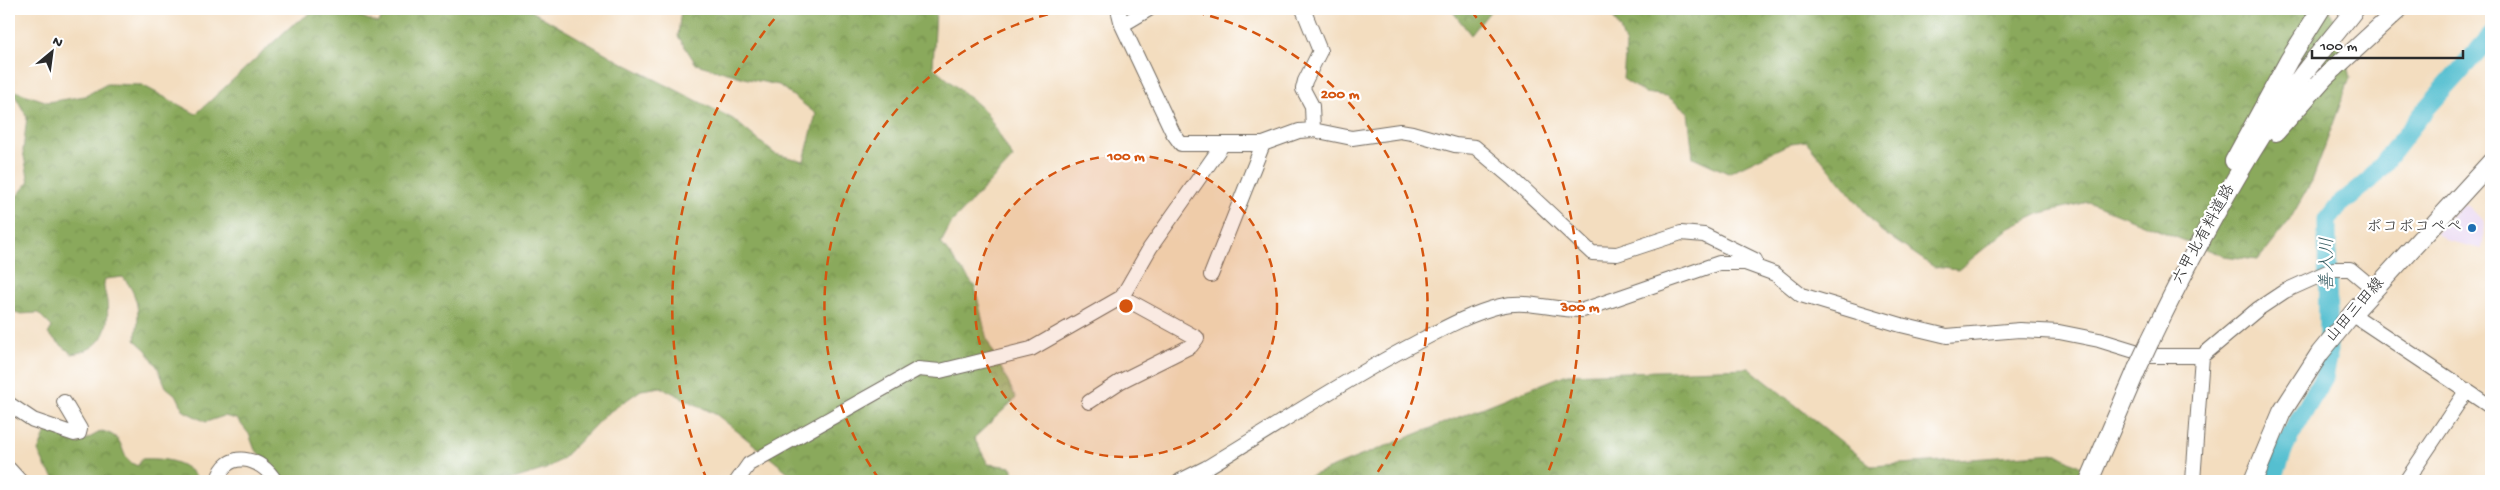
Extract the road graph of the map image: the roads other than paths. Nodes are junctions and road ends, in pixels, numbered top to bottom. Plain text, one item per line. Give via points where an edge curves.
1 (1118, 9) edge
2 (1149, 9) edge
3 (1303, 9) edge
4 (2321, 9) edge
5 (2355, 9) edge
6 (2399, 9) edge
7 (1122, 25) junction
8 (1313, 130) junction
9 (1223, 144) junction
10 (1263, 144) junction
11 (2491, 162) edge
12 (2228, 190) junction
13 (1754, 266) junction
14 (1211, 275) dead end
15 (2374, 289) junction
16 (2173, 293) junction
17 (1122, 297) junction
18 (2352, 314) junction
19 (2202, 356) junction
20 (2467, 390) junction
21 (64, 402) dead end
22 (1090, 402) dead end
23 (9, 404) edge
24 (2491, 407) edge
25 (9, 469) edge
26 (20, 481) edge
27 (218, 481) edge
28 (275, 481) edge
29 (737, 481) edge
30 (1180, 481) edge
31 (2089, 481) edge
32 (2193, 481) edge
33 (2253, 481) edge
34 (2406, 481) edge

1 - 7 street
2 - 7 street
3 - 8 street via 1320,51 1303,89 1312,106
4 - 16 main road via 2239,151 2190,247
5 - 12 main road, 六甲北有料道路 via 2304,74
6 - 12 main road via 2324,78
7 - 9 street via 1181,144
8 - 10 street via 1299,131
8 - 13 street via 1352,138 1400,131 1455,146 1475,147 1592,253 1617,254 1681,233 1704,235 1755,260
9 - 10 street
9 - 17 street via 1150,248
10 - 14 street
11 - 15 main road, 山田三田線
12 - 16 main road, 六甲北有料道路
13 - 19 street via 1775,274 1801,295 1947,336 2020,330 2059,332 2100,340 2151,356
13 - 30 street via 1719,263 1582,310 1522,303 1500,306 1462,319 1363,371
15 - 18 main road, 山田三田線
15 - 19 street via 2350,269 2334,269 2286,291 2258,309
16 - 31 main road, 六甲北有料道路, bridge
17 - 22 street via 1197,338 1190,346 1121,380
17 - 29 street via 1031,349 940,370 918,369 749,464
18 - 20 street
18 - 33 main road, 山田三田線 via 2320,353 2282,412
19 - 32 street
20 - 24 street
20 - 34 street
21 - 23 street via 80,429 79,433 34,420
25 - 26 street
27 - 28 street via 222,469 238,459 258,464

